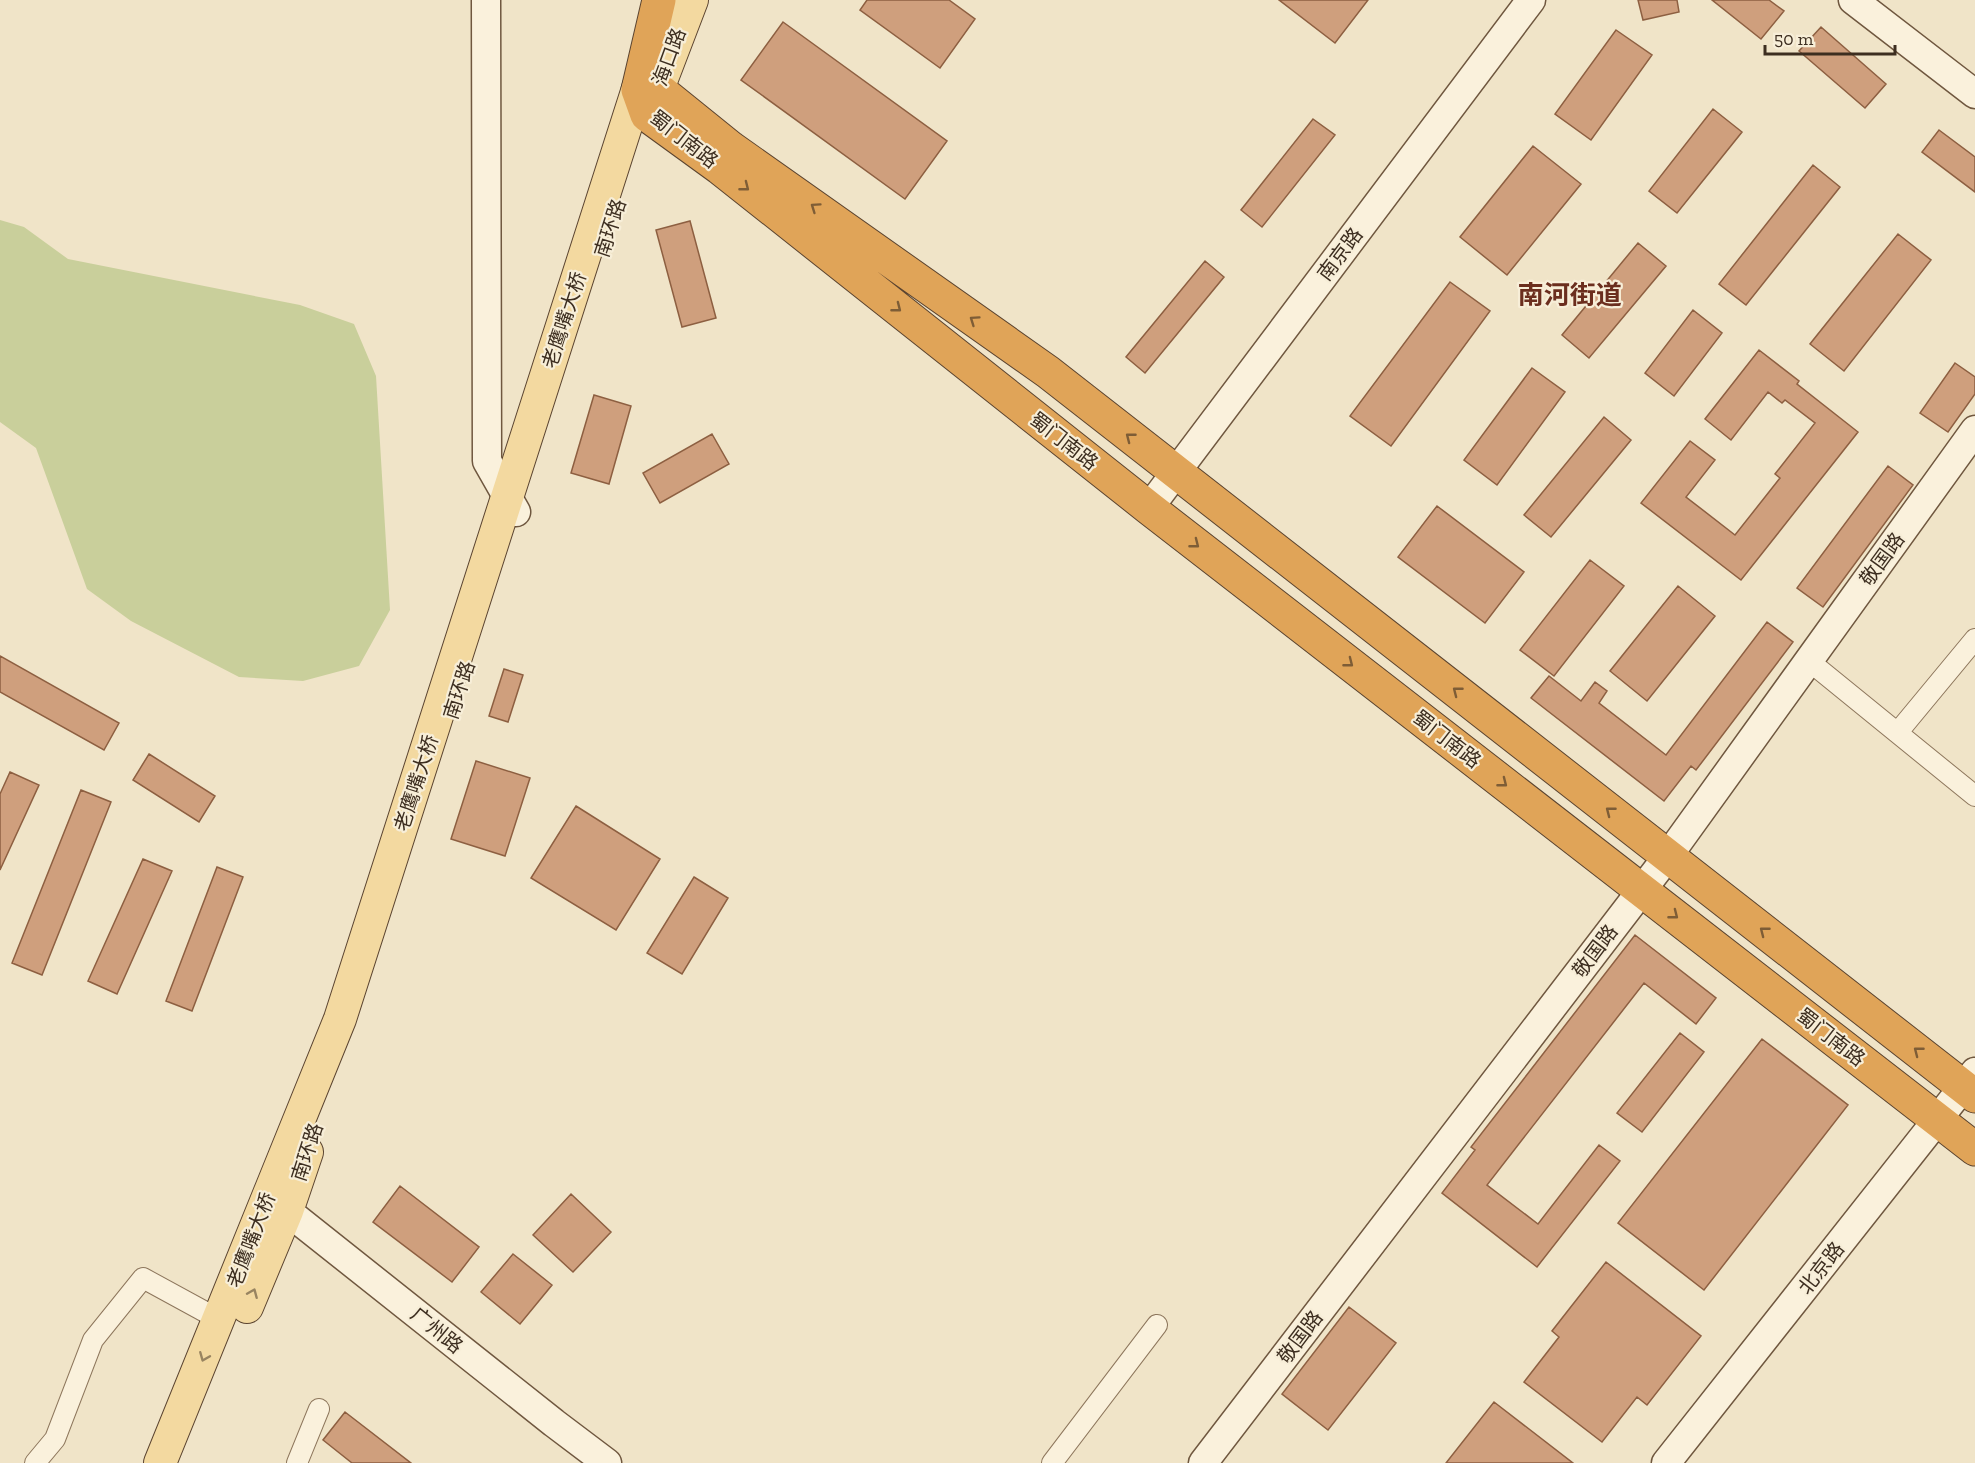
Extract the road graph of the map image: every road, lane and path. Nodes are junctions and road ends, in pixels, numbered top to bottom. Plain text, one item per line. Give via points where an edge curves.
1 (486, 0) edge
2 (660, 0) edge
3 (668, 0) edge
4 (692, 0) edge
5 (1531, 0) edge
6 (1852, 0) edge
7 (1975, 94) edge
8 (648, 98) junction
9 (1975, 430) edge
10 (1176, 473) junction
11 (512, 505) junction
12 (1149, 508) junction
13 (1975, 639) edge
14 (1809, 661) junction
15 (1898, 732) junction
16 (1975, 796) edge
17 (1668, 856) junction
18 (1642, 890) junction
19 (1971, 1085) edge
20 (1938, 1120) junction
21 (1975, 1149) edge
22 (277, 1204) junction
23 (220, 1320) junction
24 (1157, 1325) dead end
25 (319, 1409) dead end
26 (35, 1463) edge
27 (160, 1463) edge
28 (182, 1463) edge
29 (297, 1463) edge
30 (607, 1463) edge
31 (1052, 1463) edge
32 (1203, 1463) edge
33 (1666, 1463) edge

1 - 11 street via 487,461
2 - 8 highway
3 - 8 main road, 海口路
4 - 8 main road, 海口路
5 - 10 street, 南京路
6 - 7 street
10 -> 8 highway, 蜀门南路 via 1048,372 731,148
8 - 11 main road, 南环路
8 -> 12 highway, 蜀门南路 via 720,168
9 - 14 street, 敬国路
10 - 12 street, 南京路
17 -> 10 highway, 蜀门南路
11 - 22 main road, 南环路
12 -> 18 highway, 蜀门南路
13 - 15 street
14 - 15 street
14 - 17 street, 敬国路
15 - 16 street
17 - 18 street, 敬国路
19 -> 17 highway, 蜀门南路
18 -> 20 highway, 蜀门南路
18 - 32 street, 敬国路
19 - 20 street, 北京路
20 - 21 highway, 蜀门南路
20 - 33 street, 北京路
22 - 23 main road, 老鹰嘴大桥
28 -> 22 main road, 南环路
22 - 30 street, 广州路
23 - 26 street via 143,1278 93,1340 54,1439
23 -> 27 main road, 老鹰嘴大桥
24 - 31 street
25 - 29 street

